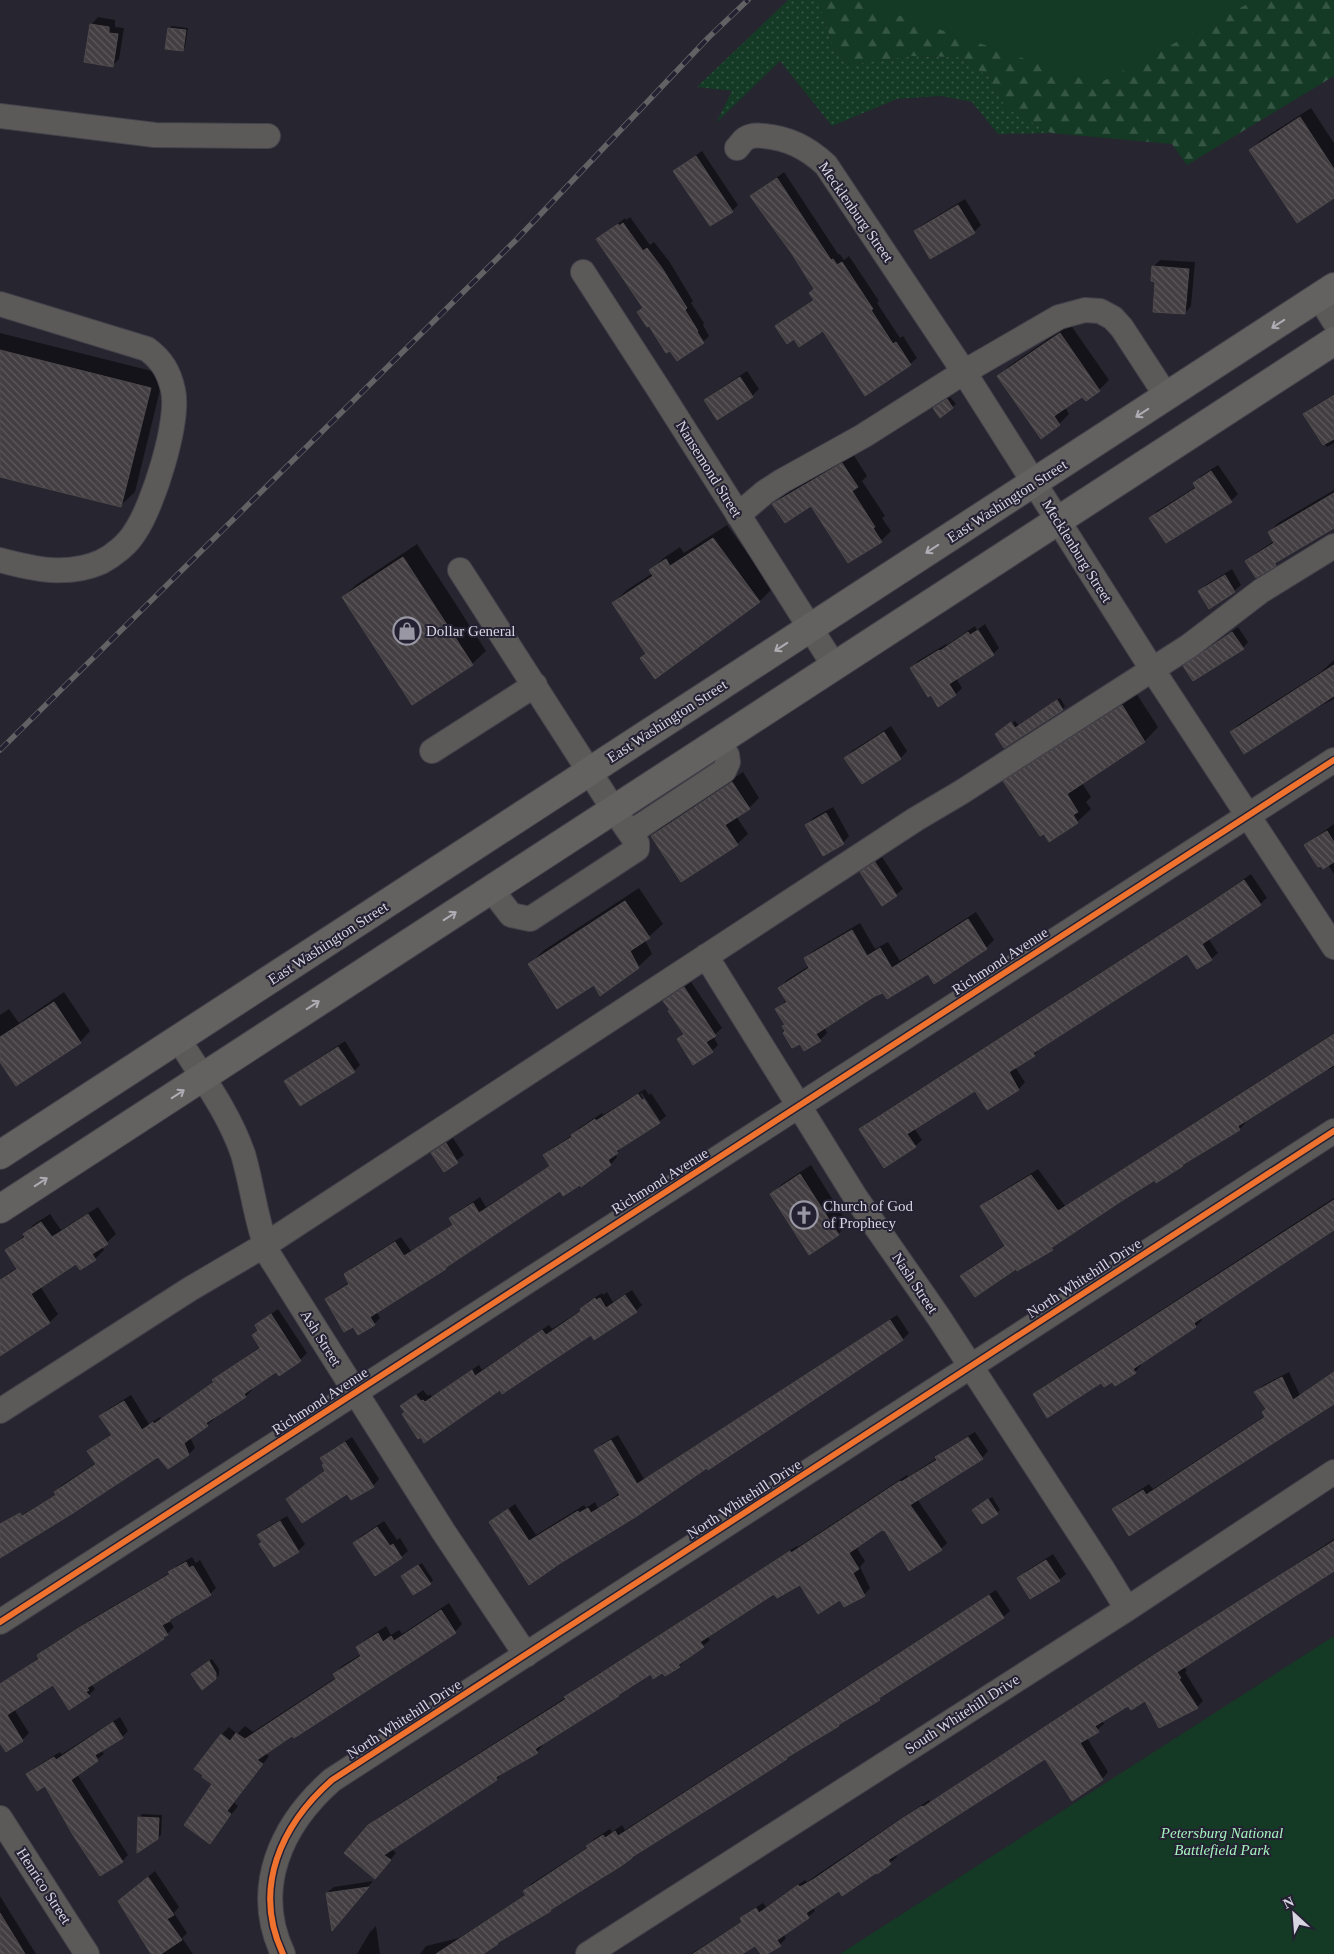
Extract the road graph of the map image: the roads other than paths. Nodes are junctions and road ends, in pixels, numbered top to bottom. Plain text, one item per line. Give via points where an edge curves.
1 (0, 116) edge
2 (268, 136) dead end
3 (738, 148) dead end
4 (583, 272) dead end
5 (1326, 292) edge
6 (0, 304) edge
7 (1334, 321) edge
8 (1334, 341) edge
9 (964, 372) junction
10 (1167, 397) junction
11 (1034, 483) junction
12 (738, 515) junction
13 (1058, 522) junction
14 (1334, 546) edge
15 (0, 560) edge
16 (460, 570) dead end
17 (810, 629) junction
18 (834, 667) junction
19 (1152, 669) junction
20 (535, 685) junction
21 (718, 742) junction
22 (432, 751) dead end
23 (1334, 760) edge
24 (590, 772) junction
25 (614, 810) junction
26 (1248, 816) junction
27 (630, 833) junction
28 (491, 889) junction
29 (1334, 947) edge
30 (706, 956) junction
31 (179, 1040) junction
32 (203, 1078) junction
33 (799, 1107) junction
34 (1334, 1131) edge
35 (0, 1155) edge
36 (0, 1209) edge
37 (265, 1246) junction
38 (971, 1367) junction
39 (356, 1393) junction
40 (0, 1412) edge
41 (1334, 1472) edge
42 (1126, 1609) junction
43 (0, 1622) edge
44 (526, 1655) junction
45 (0, 1818) edge
46 (87, 1954) edge
47 (283, 1954) edge
48 (588, 1954) edge

1 - 2 street via 156,135
3 - 9 street, Mecklenburg Street via 744,139 754,135 777,137 814,153 826,165
4 - 12 street, Nansemond Street
5 - 7 street
5 -> 10 highway, East Washington Street
6 - 15 street via 147,349 168,372 174,392 174,417 146,514 123,546 102,561 77,570 34,569
8 - 13 highway
9 - 10 street via 1059,317 1085,310 1100,311 1122,328
9 - 11 street, Mecklenburg Street
9 - 12 street via 863,436 782,481
10 -> 11 highway, East Washington Street
11 - 13 street, Mecklenburg Street
11 -> 17 highway, East Washington Street
12 - 17 street, Nansemond Street
13 - 18 highway
13 - 19 street, Mecklenburg Street
14 - 19 street via 1261,591 1189,646
16 - 20 street
17 - 18 street, Nansemond Street
17 -> 24 highway, East Washington Street
18 - 21 highway
19 - 26 street, Mecklenburg Street
19 - 30 street
20 - 22 street
20 - 24 street
21 - 25 highway
21 - 27 street via 727,755 724,771
23 - 26 street, Richmond Avenue
24 - 25 street
24 - 31 highway, East Washington Street
25 - 27 street
25 - 28 highway
26 - 29 street, Mecklenburg Street
26 - 33 street, Richmond Avenue
27 - 28 street via 637,849 530,920 511,914
32 -> 28 highway
30 - 33 street, Nash Street
30 - 37 street
31 - 32 street, Ash Street
31 - 35 highway, East Washington Street
36 -> 32 highway
32 - 37 street, Ash Street via 218,1100 242,1154
33 - 38 street, Nash Street via 856,1198
33 - 39 street, Richmond Avenue
34 - 38 street, North Whitehill Drive
37 - 39 street, Ash Street
37 - 40 street via 190,1289
38 - 42 street, Nash Street
38 - 44 street, North Whitehill Drive
39 - 43 street, Richmond Avenue
39 - 44 street, Ash Street
41 - 42 street, South Whitehill Drive
42 - 48 street, South Whitehill Drive
44 - 47 street, North Whitehill Drive via 332,1780 296,1818 273,1869 270,1896 272,1919
45 - 46 street, Henrico Street

